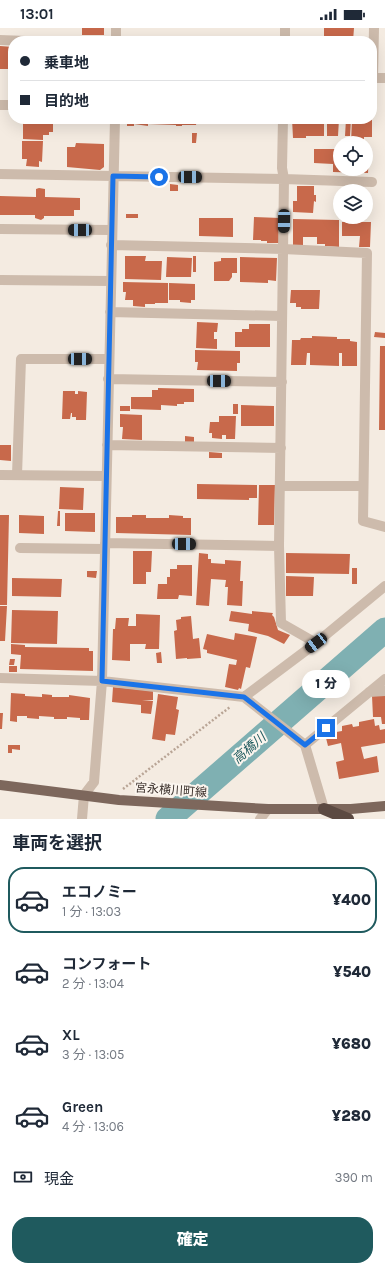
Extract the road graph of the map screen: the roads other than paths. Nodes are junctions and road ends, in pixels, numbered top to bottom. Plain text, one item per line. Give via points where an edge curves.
1 (115, 124) edge
2 (283, 124) edge
3 (0, 174) edge
4 (113, 176) junction
5 (284, 179) junction
6 (372, 182) dead end
7 (0, 229) edge
8 (112, 230) junction
9 (111, 245) junction
10 (283, 249) junction
11 (0, 280) edge
12 (110, 280) junction
13 (110, 312) junction
14 (282, 316) junction
15 (109, 359) junction
16 (108, 379) junction
17 (282, 382) junction
18 (107, 445) junction
19 (281, 448) junction
20 (0, 475) edge
21 (17, 475) junction
22 (106, 476) junction
23 (280, 486) junction
24 (363, 486) junction
25 (385, 527) edge
26 (105, 546) junction
27 (279, 546) junction
28 (20, 548) dead end
29 (385, 586) edge
30 (316, 643) junction
31 (0, 678) edge
32 (385, 679) edge
33 (102, 681) junction
34 (385, 691) edge
35 (369, 692) junction
36 (244, 697) junction
37 (302, 743) junction
38 (0, 785) edge
39 (84, 795) junction
40 (385, 806) edge
41 (268, 809) junction
42 (324, 809) junction
43 (82, 819) edge
44 (260, 819) edge
45 (348, 819) edge

1 - 4 street
2 - 5 street
3 - 4 street
4 - 5 street
4 - 8 street
5 - 6 street
5 - 10 street
7 - 8 street
8 - 9 street
9 - 10 street
9 - 12 street
10 - 14 street
10 - 24 street via 367,253
11 - 12 street
12 - 13 street
13 - 14 street
13 - 15 street
14 - 17 street
15 - 16 street
15 - 21 street via 21,359
16 - 17 street
16 - 18 street
17 - 19 street
18 - 19 street
18 - 22 street
19 - 23 street
20 - 21 street
21 - 22 street
22 - 26 street
23 - 24 street
23 - 27 street
24 - 25 street via 363,521
26 - 27 street
26 - 28 street
26 - 33 street
27 - 30 street via 281,623
29 - 30 street
30 - 36 street
31 - 33 street
32 - 35 street
33 - 36 street
33 - 39 street via 94,782
34 - 35 street
35 - 37 street
36 - 37 street
37 - 42 street
38 - 39 main road, 宮永横川町線
39 - 41 main road, 宮永横川町線
39 - 43 street
40 - 42 main road, 宮永横川町線
41 - 42 main road, 宮永横川町線
41 - 44 street
42 - 45 highway

